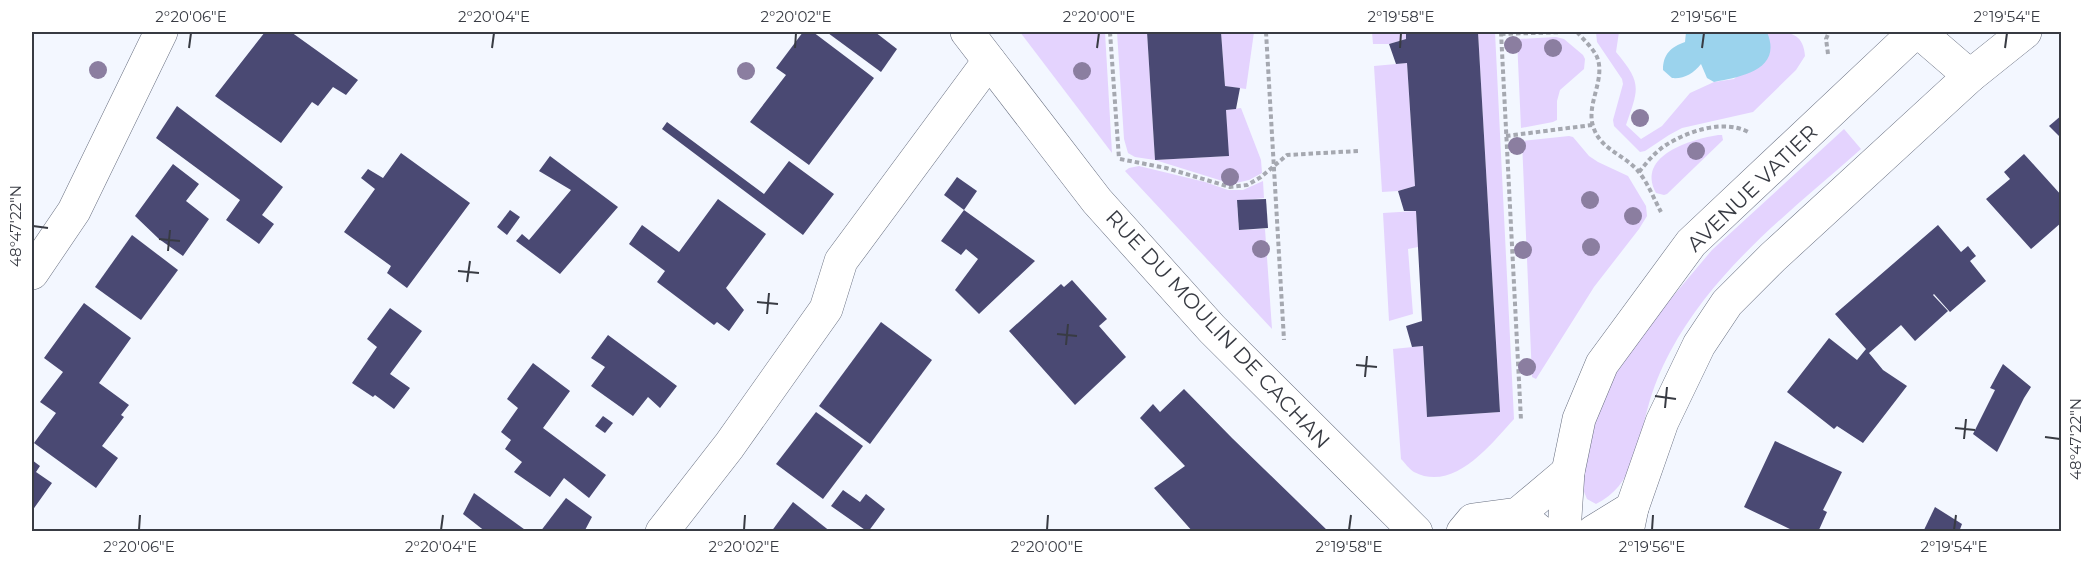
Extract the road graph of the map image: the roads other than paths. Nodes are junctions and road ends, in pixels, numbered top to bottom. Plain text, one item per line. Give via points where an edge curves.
1 (161, 32) edge
2 (967, 32) edge
3 (1917, 32) edge
4 (2025, 32) edge
5 (989, 61) junction
6 (1970, 76) junction
7 (32, 273) edge
8 (1568, 472) junction
9 (1629, 520) edge
10 (1529, 523) edge
11 (662, 531) edge
12 (1416, 531) edge
13 (1463, 531) edge
14 (1564, 531) edge
15 (1593, 531) edge

1 - 7 street via 74,211
2 - 5 street, RUE DU MOULIN DE CACHAN
3 - 6 street
3 - 8 street, AVENUE VATIER via 1691,243 1602,364 1579,419
4 - 6 street
5 - 11 street via 841,261 826,309 729,446
5 - 12 street, RUE DU MOULIN DE CACHAN via 1097,201 1204,320
6 - 9 street via 1727,303 1699,345 1662,422
8 - 10 street
8 - 14 street, AVENUE VATIER
9 - 15 street
10 - 13 street via 1473,520

